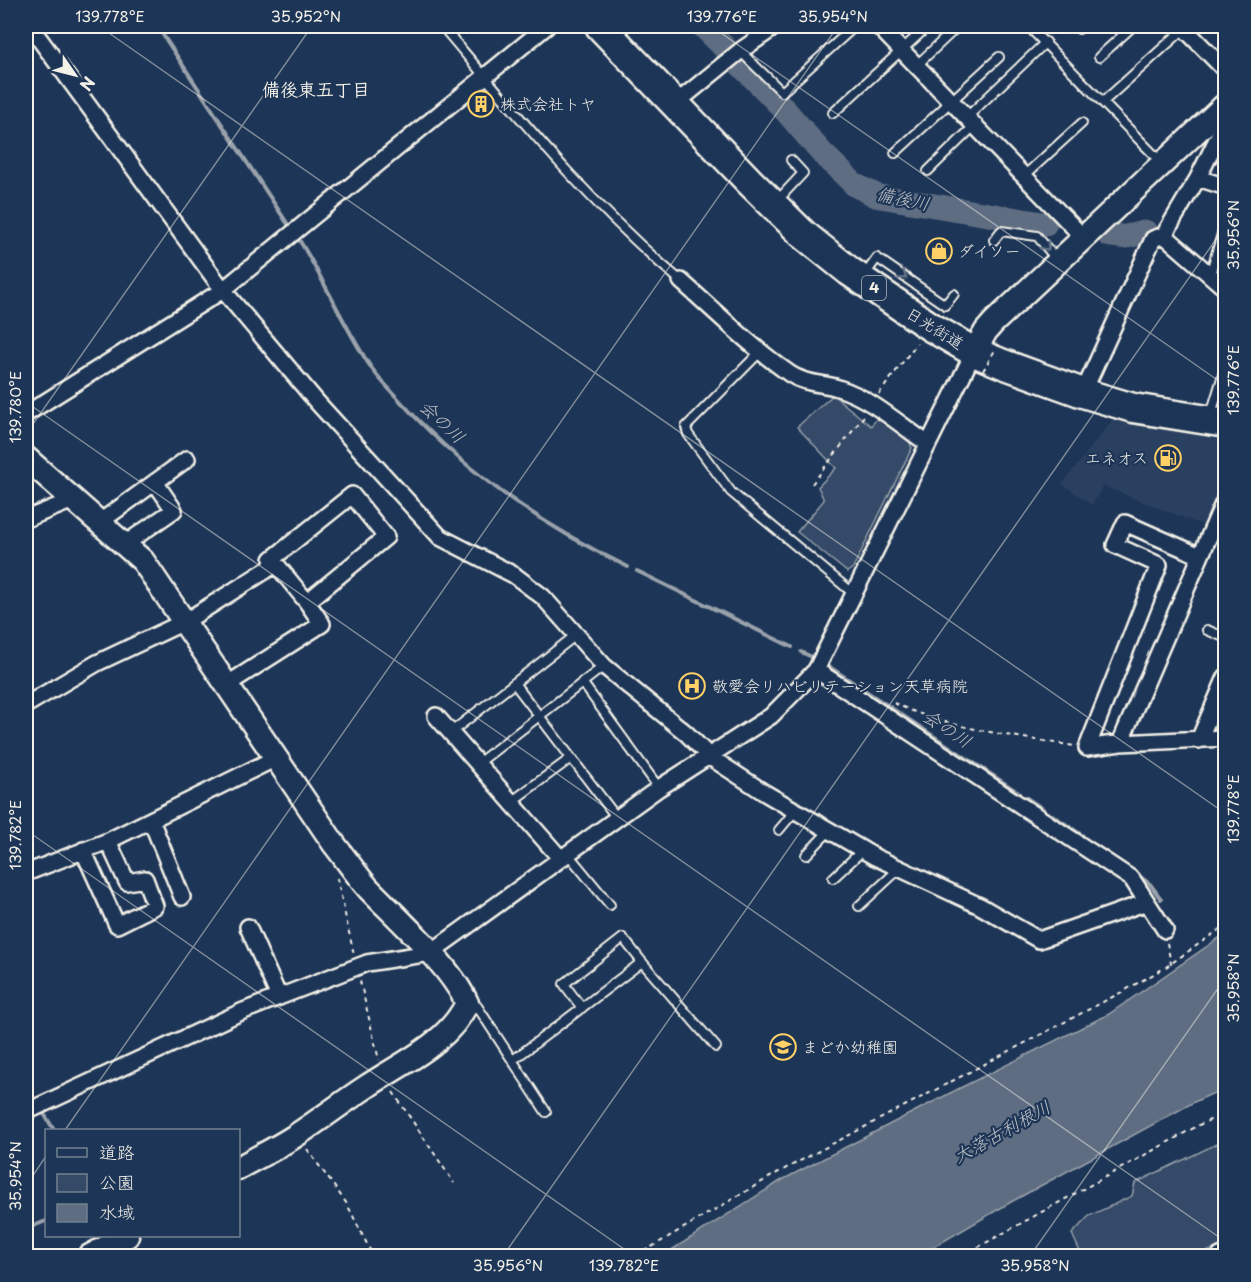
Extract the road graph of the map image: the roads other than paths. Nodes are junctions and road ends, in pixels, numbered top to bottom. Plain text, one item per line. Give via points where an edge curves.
1 (30, 26) edge
2 (442, 26) edge
3 (548, 26) edge
4 (600, 26) edge
5 (776, 26) edge
6 (855, 26) edge
7 (878, 26) edge
8 (928, 26) edge
9 (958, 26) edge
10 (1028, 26) edge
11 (1133, 26) edge
12 (1183, 27) edge
13 (1046, 42) junction
14 (902, 50) junction
15 (740, 51) junction
16 (999, 57) dead end
17 (1099, 57) dead end
18 (917, 65) junction
19 (1226, 71) edge
20 (486, 77) junction
21 (952, 101) junction
22 (1103, 102) junction
23 (675, 104) junction
24 (1226, 104) edge
25 (833, 113) dead end
26 (971, 121) junction
27 (1226, 121) edge
28 (1082, 123) dead end
29 (895, 153) dead end
30 (791, 160) dead end
31 (1163, 164) junction
32 (928, 171) dead end
33 (1024, 176) junction
34 (1198, 178) junction
35 (1226, 187) edge
36 (773, 205) junction
37 (1226, 220) edge
38 (1164, 235) junction
39 (1084, 238) junction
40 (994, 240) dead end
41 (1059, 262) junction
42 (1210, 275) junction
43 (861, 279) junction
44 (681, 281) joint
45 (1226, 289) edge
46 (223, 290) junction
47 (954, 294) dead end
48 (761, 351) junction
49 (984, 358) junction
50 (1226, 365) edge
51 (1083, 393) junction
52 (26, 414) edge
53 (1217, 422) edge
54 (928, 444) junction
55 (26, 458) edge
56 (187, 459) dead end
57 (155, 482) junction
58 (1226, 497) edge
59 (73, 500) junction
60 (26, 519) edge
61 (100, 522) junction
62 (1169, 542) junction
63 (125, 544) junction
64 (1200, 556) junction
65 (276, 564) junction
66 (1159, 565) junction
67 (854, 594) junction
68 (307, 602) junction
69 (186, 621) junction
70 (1207, 630) dead end
71 (576, 635) junction
72 (1226, 638) edge
73 (820, 664) junction
74 (604, 666) junction
75 (1226, 677) edge
76 (582, 682) junction
77 (514, 683) junction
78 (228, 684) junction
79 (26, 705) edge
80 (436, 716) dead end
81 (539, 716) junction
82 (450, 733) junction
83 (1226, 738) edge
84 (1199, 740) junction
85 (1120, 743) junction
86 (710, 757) junction
87 (276, 758) junction
88 (571, 758) junction
89 (477, 764) junction
90 (659, 788) junction
91 (511, 802) junction
92 (795, 811) junction
93 (617, 818) junction
94 (151, 820) junction
95 (779, 830) dead end
96 (830, 830) junction
97 (108, 842) junction
98 (82, 850) junction
99 (863, 850) junction
100 (806, 855) dead end
101 (564, 856) junction
102 (899, 869) junction
103 (26, 873) edge
104 (832, 878) dead end
105 (182, 897) dead end
106 (1147, 902) junction
107 (610, 905) dead end
108 (859, 906) dead end
109 (248, 927) dead end
110 (1165, 930) road end
111 (430, 953) junction
112 (642, 962) junction
113 (279, 997) junction
114 (467, 1003) junction
115 (582, 1008) junction
116 (716, 1047) dead end
117 (513, 1060) junction
118 (26, 1112) edge
119 (546, 1112) dead end
120 (240, 1167) edge
121 (122, 1245) edge
122 (1226, 1254) edge
123 (90, 1257) edge
124 (1220, 1257) edge

1 - 46 street
2 - 20 lane
3 - 20 street
4 - 23 highway, 日光街道 / 4
5 - 15 street
6 - 15 lane via 782,92
7 - 14 street
8 - 14 lane
9 - 18 lane
10 - 13 lane
11 - 17 lane
12 - 19 street
12 - 22 lane
13 - 22 lane
13 - 26 lane
14 - 18 street
14 - 25 lane
15 - 23 street
16 - 21 lane
18 - 21 street
20 - 44 lane via 615,223
20 - 46 street
21 - 26 street
21 - 29 lane
22 - 31 lane
23 - 36 highway, 日光街道 / 4
24 - 31 street
26 - 32 lane
26 - 33 street
27 - 34 street
28 - 33 lane
30 - 36 lane via 803,173
31 - 39 street
33 - 39 street
34 - 35 street
34 - 38 street
36 - 43 highway, 日光街道 / 4
37 - 42 lane
38 - 42 street
38 - 51 street via 1153,239
39 - 41 street
40 -> 41 lane via 1001,231 1037,236
41 - 49 street via 986,331
42 - 45 street
43 -> 47 lane via 877,258 945,305
43 - 49 highway, 日光街道 / 4
44 - 48 street
46 - 52 street
46 - 71 street via 316,401 440,537 513,575 543,597
48 - 54 street via 801,380 838,388 865,400
48 - 67 lane via 686,427 688,434 731,492
49 - 51 highway, 日光街道 / 4
49 - 54 street
50 - 53 lane
51 - 53 highway, 日光街道 / 4 via 1133,408
54 - 67 street
55 - 59 street
56 - 57 street
57 - 61 street
57 - 63 street via 174,510
58 - 64 street
59 - 60 street
59 - 61 street
61 - 63 street
62 - 64 street
62 - 66 street
62 - 66 street via 1125,523 1114,545
63 - 69 street via 143,561
64 - 85 street
65 - 68 street
65 - 68 street via 272,559 352,495 386,537
65 - 69 street
66 - 85 street via 1087,748
67 - 73 street
68 - 78 street via 322,624
69 - 78 street
69 - 79 street via 97,663
70 - 72 lane
71 - 74 street
71 - 77 lane
73 - 86 street via 771,716
73 - 106 street via 1132,879
74 - 76 lane
74 - 86 street
75 - 84 street
76 - 81 lane
76 - 90 lane
77 - 81 lane
77 - 82 lane
78 - 87 street
80 - 82 street
81 - 88 lane
81 - 89 lane
82 - 89 street
83 - 84 street
84 - 85 street
86 - 90 street
86 - 92 street
87 - 94 street
87 - 111 street via 365,885
88 - 91 lane
88 - 93 lane
89 - 91 street
90 - 93 street
91 - 101 street
92 - 95 lane
92 - 96 street
93 - 101 street
94 - 97 street
94 - 105 street
96 - 99 street
96 - 100 lane
97 - 98 street
97 - 98 street via 127,882 145,879 155,906 117,925
98 - 103 street
99 - 102 street
99 - 104 lane
101 - 107 lane
101 - 111 street
102 - 106 street via 980,906 1039,940
102 - 108 lane
106 - 110 street
109 - 113 street
111 - 113 street via 367,963
111 - 114 street via 462,991
112 - 115 lane
112 - 115 lane via 622,938 564,984
112 - 116 lane
113 - 118 street
114 - 117 lane via 477,1006
114 - 120 street via 445,1034 297,1135
115 - 117 lane
117 - 119 lane
121 - 123 street
122 - 124 street

